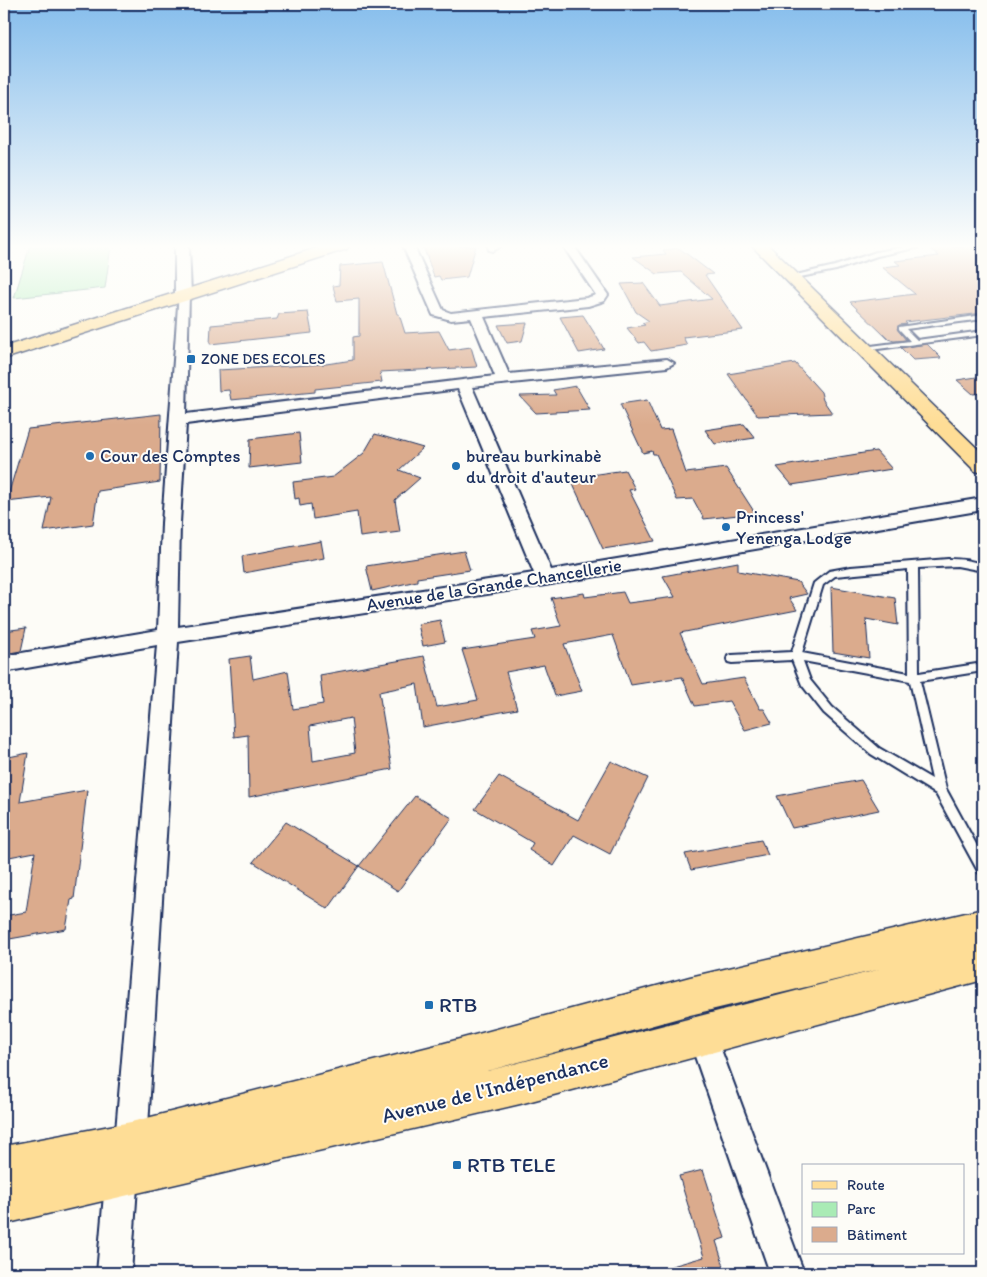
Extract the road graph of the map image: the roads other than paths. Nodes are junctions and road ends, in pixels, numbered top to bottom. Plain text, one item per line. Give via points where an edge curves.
1 (150, 306) edge
2 (183, 306) edge
3 (435, 306) edge
4 (554, 306) edge
5 (819, 306) edge
6 (476, 314) junction
7 (983, 317) edge
8 (983, 333) edge
9 (915, 342) junction
10 (863, 349) junction
11 (4, 353) edge
12 (667, 363) dead end
13 (504, 379) junction
14 (464, 384) junction
15 (178, 420) junction
16 (983, 466) edge
17 (983, 504) edge
18 (912, 565) junction
19 (983, 568) edge
20 (545, 578) junction
21 (168, 636) junction
22 (796, 656) junction
23 (732, 659) dead end
24 (4, 664) edge
25 (983, 667) edge
26 (914, 678) junction
27 (940, 790) junction
28 (983, 869) edge
29 (983, 927) edge
30 (983, 960) edge
31 (702, 1036) junction
32 (127, 1157) junction
33 (4, 1168) edge
34 (4, 1202) edge
35 (114, 1273) edge
36 (787, 1273) edge

1 - 11 main road
2 - 15 street
3 - 6 street via 442,316
4 - 6 street
5 - 10 main road
6 - 13 street
7 - 9 lane via 901,328
8 - 9 lane
9 - 10 lane
10 - 16 main road
12 - 13 street
13 - 14 street
14 - 15 street
14 - 20 street
15 - 21 street
17 - 20 street, Avenue de la Grande Chancellerie
18 - 19 lane via 974,563
18 - 22 lane via 832,573 819,583
18 - 26 lane
20 - 21 street, Avenue de la Grande Chancellerie
21 - 24 street, Avenue de la Grande Chancellerie
21 - 32 street
22 - 23 lane
22 - 26 lane
22 - 27 lane via 806,682 828,710 875,751
25 - 26 lane
26 - 27 lane
27 - 28 lane
29 - 32 main road, Avenue de l'Indépendance via 690,996 441,1064
30 - 31 main road, Avenue de l'Indépendance
31 - 32 main road, Avenue de l'Indépendance via 454,1100
31 - 36 street
32 - 33 main road, Avenue de l'Indépendance
32 - 34 main road, Avenue de l'Indépendance
32 - 35 street

